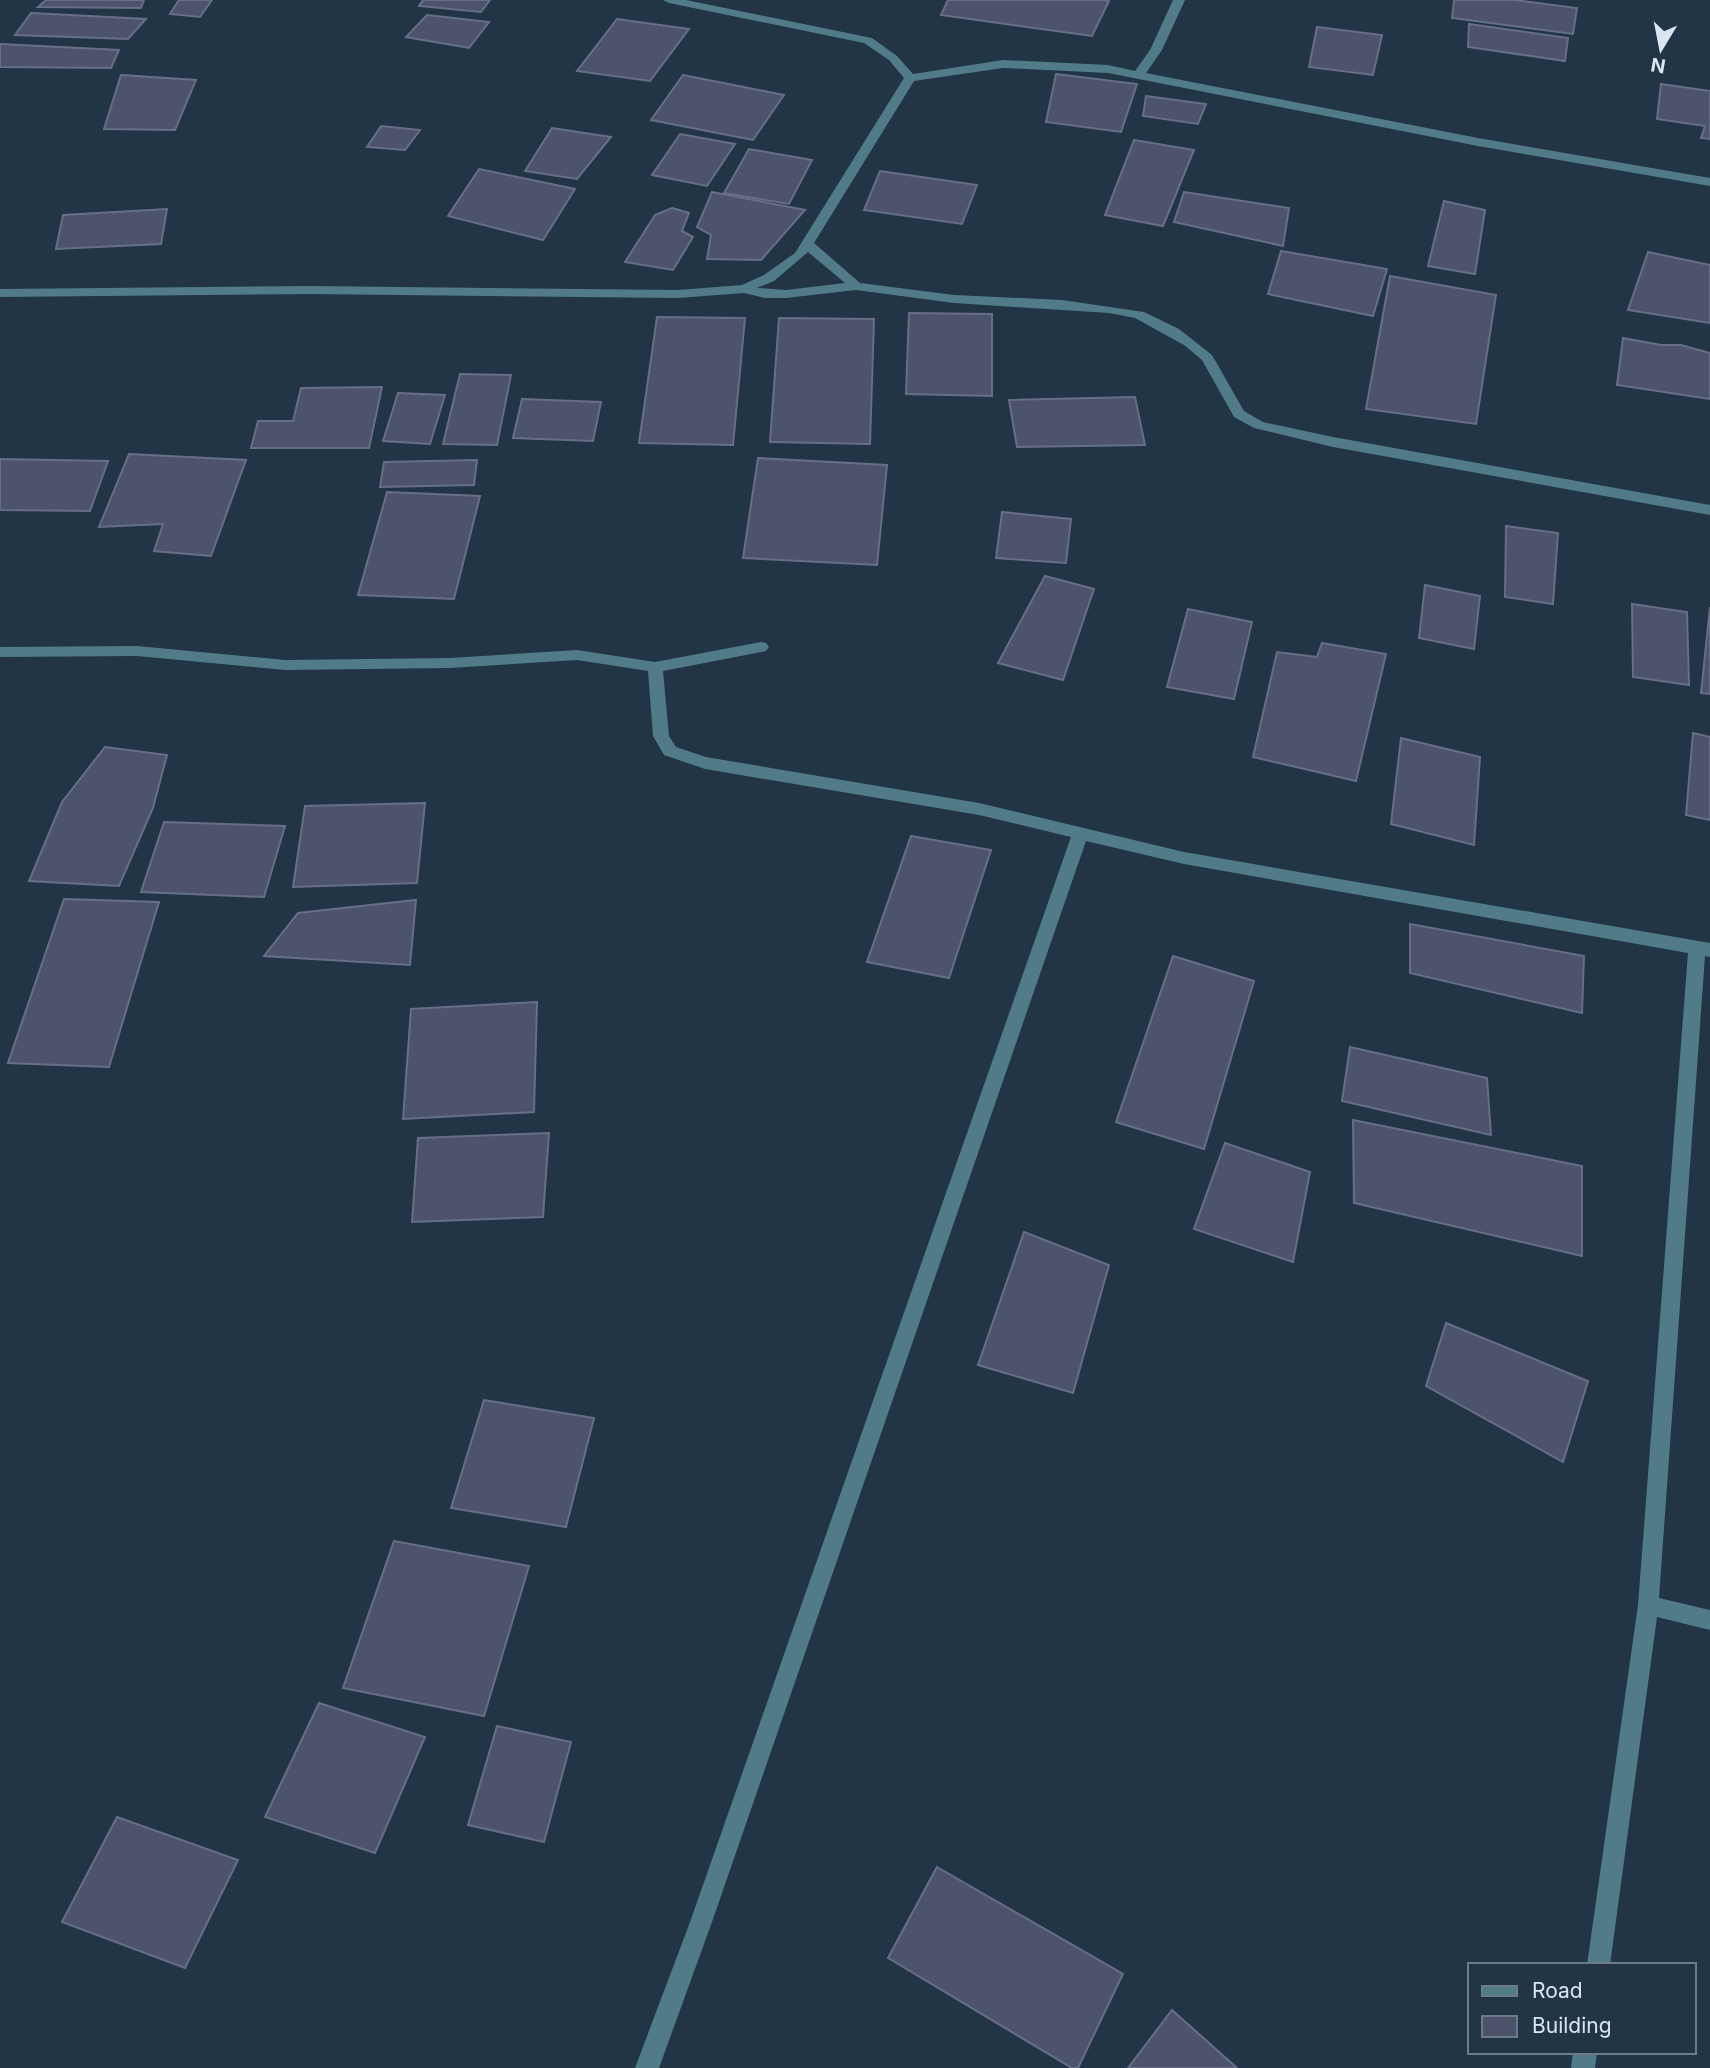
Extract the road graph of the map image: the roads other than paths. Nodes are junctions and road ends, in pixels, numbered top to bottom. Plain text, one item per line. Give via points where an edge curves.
1 (669, 0) edge
2 (1178, 0) edge
3 (686, 1) edge
4 (1138, 75) junction
5 (910, 78) junction
6 (1710, 182) edge
7 (807, 244) junction
8 (856, 286) junction
9 (744, 289) junction
10 (0, 293) edge
11 (1710, 510) edge
12 (761, 647) dead end
13 (0, 652) edge
14 (655, 667) junction
15 (1080, 834) junction
16 (1703, 948) edge
17 (1648, 1605) junction
18 (1710, 1620) edge
19 (1598, 1963) edge
20 (647, 2068) edge

1 - 3 street
2 - 4 street via 1156,50
3 - 5 street via 868,40
4 - 5 street via 1108,69 1003,64
4 - 6 street
5 - 7 street
7 - 8 street
7 - 9 street via 800,255 769,278
8 - 9 street via 786,294
8 - 11 street via 954,299 1125,311 1174,332 1207,358 1239,414 1259,425
9 - 10 street via 678,294
12 - 14 street
13 - 14 street via 137,651 285,665 450,663 578,655
14 - 15 street via 661,736 670,751 705,763 979,809
15 - 16 street via 1184,858
15 - 20 street
16 - 17 street
17 - 18 street
17 - 19 street

